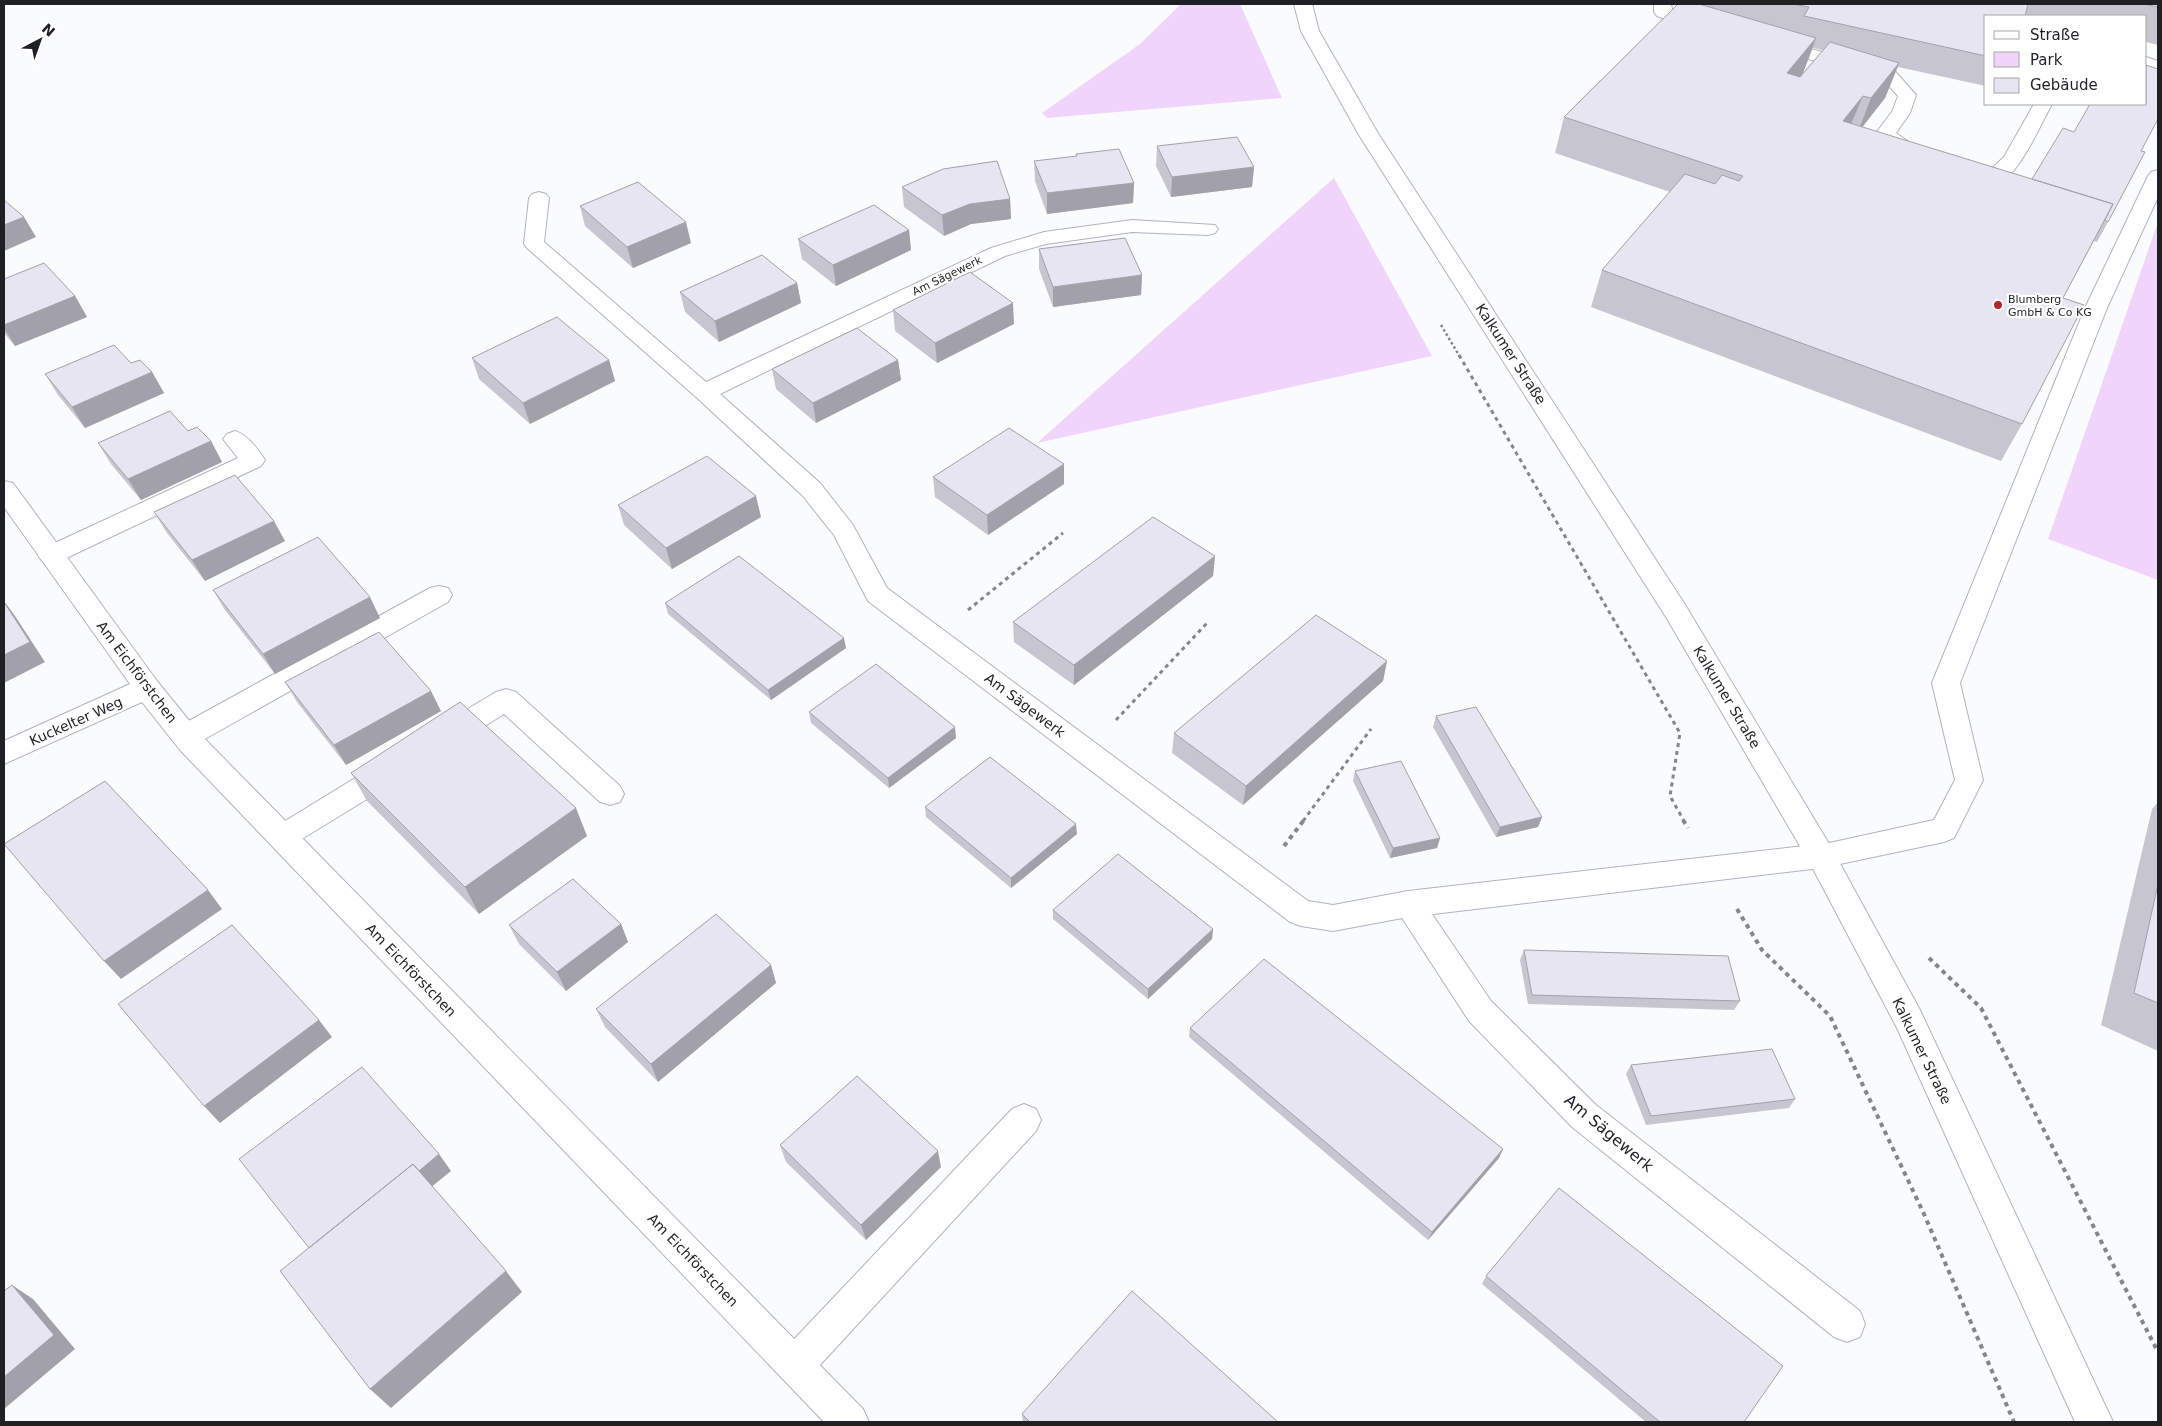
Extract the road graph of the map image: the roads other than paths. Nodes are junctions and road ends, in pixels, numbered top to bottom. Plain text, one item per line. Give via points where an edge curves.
1 (1302, 4) edge
2 (1663, 4) edge
3 (1719, 31) edge
4 (1756, 40) edge
5 (2042, 105) edge
6 (2158, 176) edge
7 (540, 198) dead end
8 (1208, 229) dead end
9 (704, 392) junction
10 (235, 439) dead end
11 (4, 489) edge
12 (51, 555) junction
13 (439, 595) dead end
14 (147, 688) junction
15 (186, 736) junction
16 (4, 753) edge
17 (610, 794) dead end
18 (282, 837) junction
19 (1821, 856) junction
20 (1408, 904) junction
21 (1024, 1120) dead end
22 (1847, 1324) dead end
23 (795, 1365) junction
24 (850, 1422) edge
25 (2094, 1422) edge

1 - 19 street, Kalkumer Straße via 1310,31 1370,134 1675,610
2 - 3 street via 1663,12
4 - 5 street via 1888,74 1907,95 1901,113 1885,134 1911,153 1959,172 1996,177 2012,160
6 - 19 street, Am Sägewerk via 2096,308 1946,683 1969,780 1944,830
7 - 9 street, Am Sägewerk via 534,244
8 - 9 street, Am Sägewerk via 1132,226 1044,238 998,252
9 - 20 street, Am Sägewerk via 811,489 844,531 877,594 1300,913 1333,918
10 - 12 street via 253,460
11 - 12 street, Am Eichförstchen
12 - 14 street, Am Eichförstchen
13 - 15 street
14 - 15 street, Am Eichförstchen
14 - 16 street, Kuckelter Weg
15 - 18 street, Am Eichförstchen
17 - 18 street via 506,699
18 - 23 street, Am Eichförstchen
19 - 20 street, Am Sägewerk
19 - 25 street, Kalkumer Straße via 1909,1020
20 - 22 street, Am Sägewerk via 1480,1011 1584,1116
21 - 23 street
23 - 24 street, Am Eichförstchen

